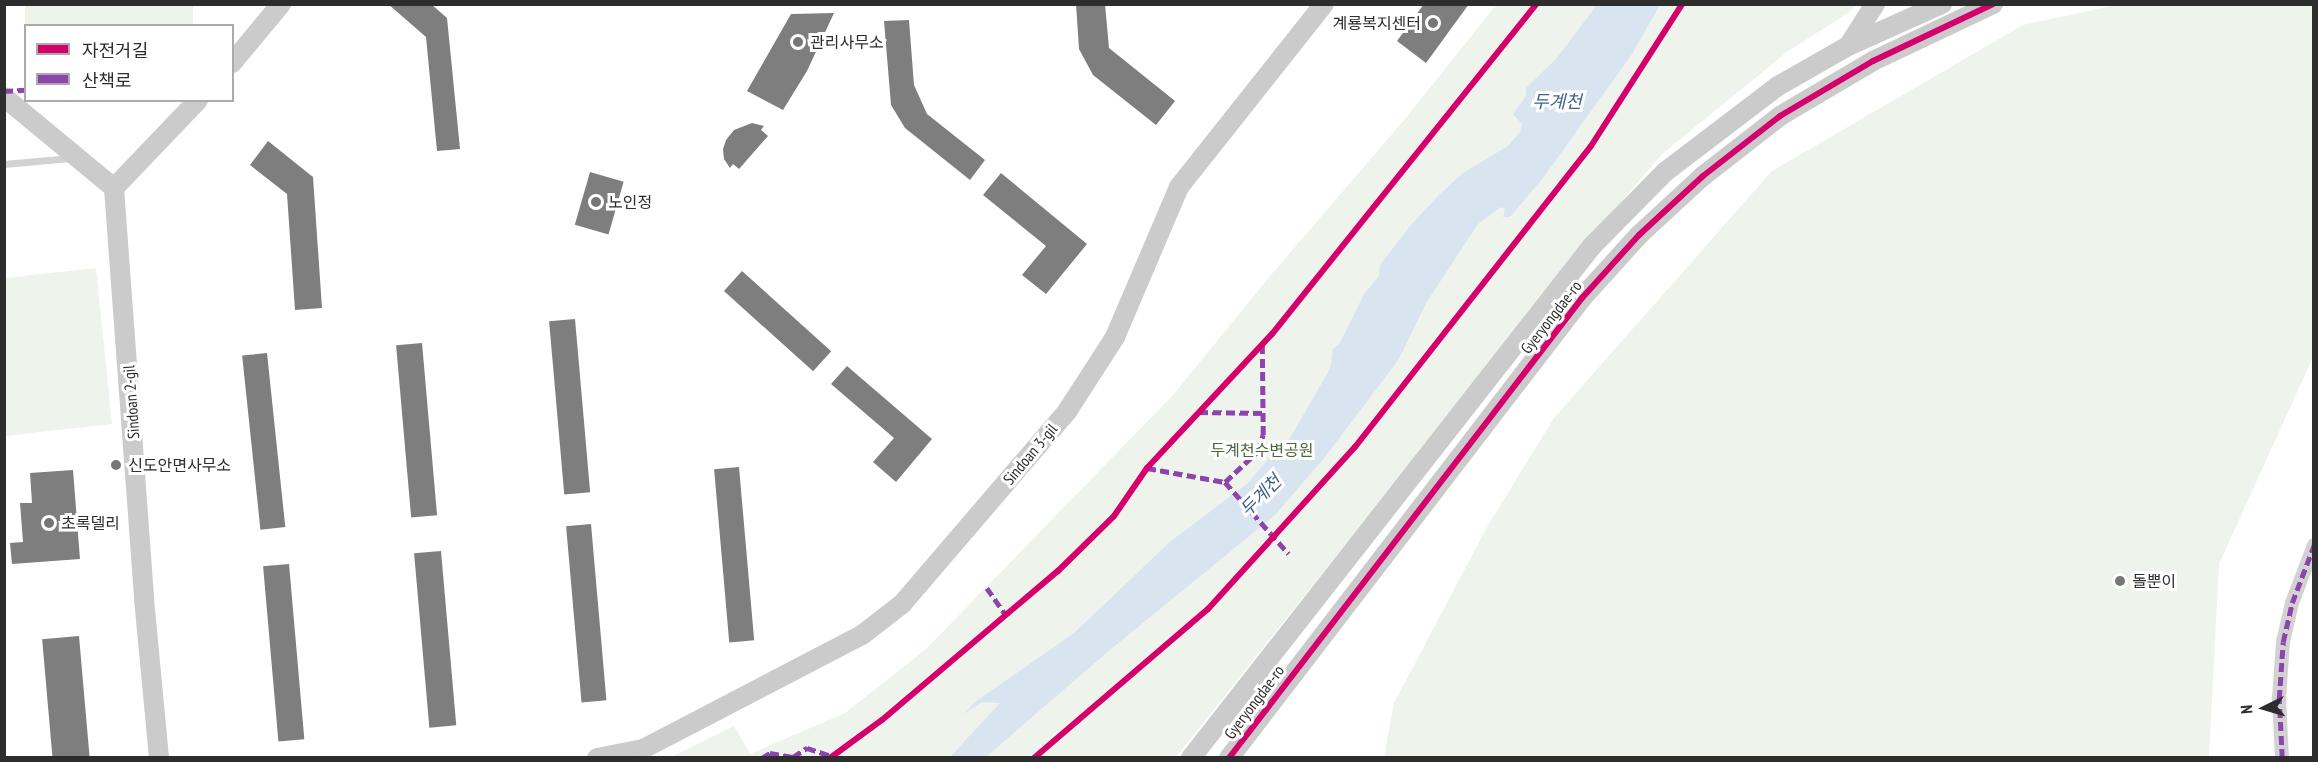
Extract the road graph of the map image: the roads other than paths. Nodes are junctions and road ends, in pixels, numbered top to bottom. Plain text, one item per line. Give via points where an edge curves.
1 (281, 4) edge
2 (1324, 4) edge
3 (1875, 4) edge
4 (1943, 4) edge
5 (1993, 4) edge
6 (1964, 18) junction
7 (1848, 46) junction
8 (234, 61) edge
9 (4, 97) edge
10 (196, 102) edge
11 (76, 158) junction
12 (4, 164) edge
13 (114, 188) junction
14 (2313, 545) edge
15 (159, 758) edge
16 (597, 758) edge
17 (1191, 758) edge
18 (1229, 758) edge
19 (2282, 758) edge

1 - 8 street
2 - 16 street, Sindoan 3-gil via 1179,187 1115,337 1068,410 903,604 862,635 644,749
3 - 7 street
4 - 6 street
4 - 7 street, Gyeryongdae-ro
5 - 6 street, Gyeryongdae-ro
6 - 18 street, Gyeryongdae-ro via 1873,61 1780,116 1703,176 1639,235 1582,298
7 - 17 street, Gyeryongdae-ro via 1778,86 1665,172 1592,246
9 - 11 street
10 - 13 street
11 - 12 lane
11 - 13 street
13 - 15 street, Sindoan 2-gil
14 - 19 street via 2283,642 2279,699

